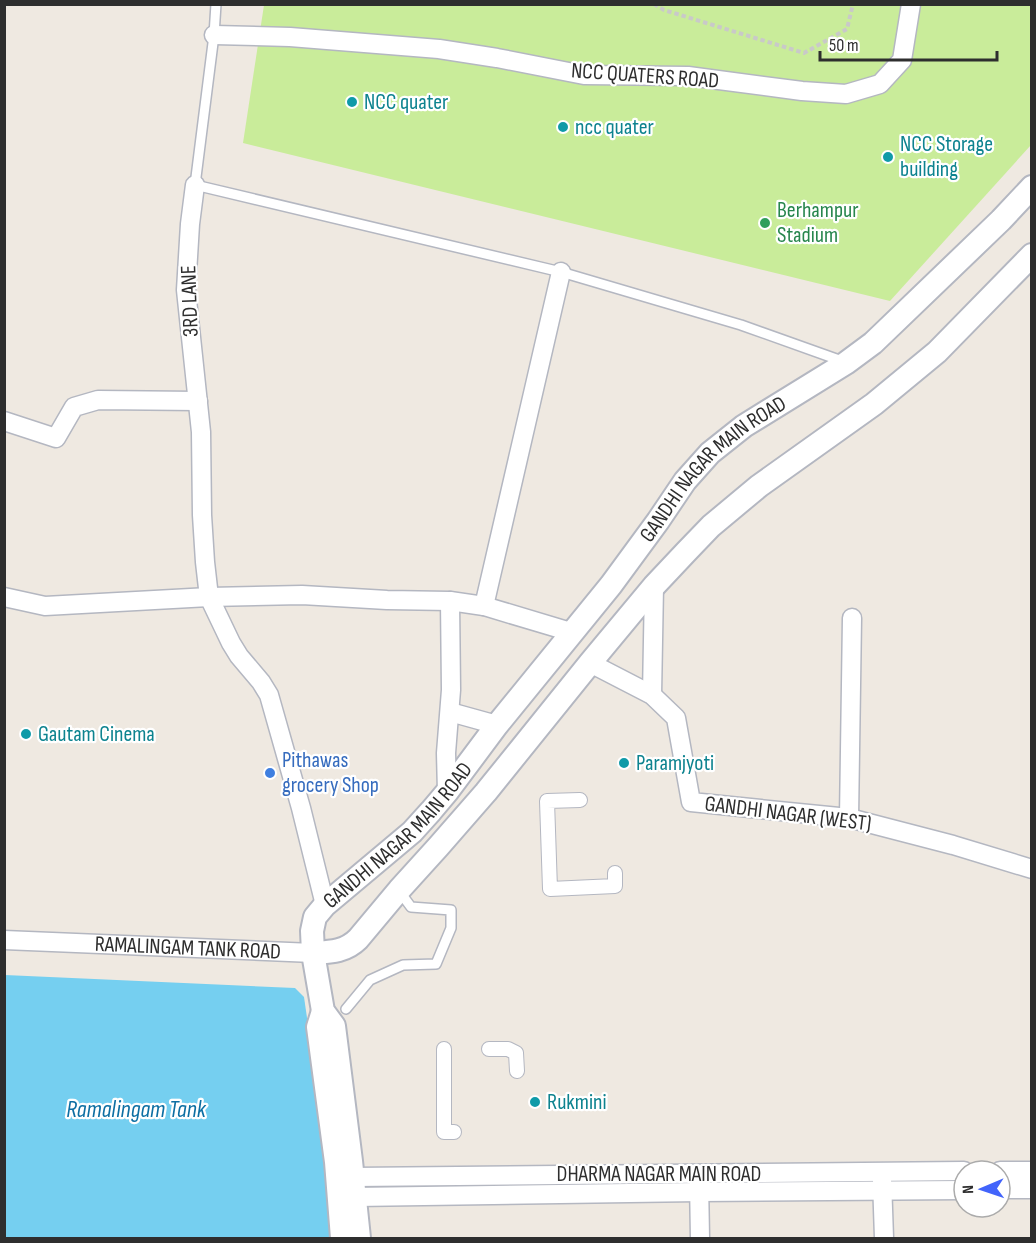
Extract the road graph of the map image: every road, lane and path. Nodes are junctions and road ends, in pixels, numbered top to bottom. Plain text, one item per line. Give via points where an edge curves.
1 (216, 4) edge
2 (654, 4) edge
3 (853, 4) edge
4 (911, 4) edge
5 (214, 35) junction
6 (195, 186) junction
7 (1032, 187) edge
8 (1032, 255) edge
9 (561, 272) junction
10 (846, 363) junction
11 (198, 400) junction
12 (4, 421) edge
13 (654, 586) junction
14 (4, 597) edge
15 (209, 597) junction
16 (450, 601) junction
17 (484, 606) junction
18 (852, 618) dead end
19 (571, 632) junction
20 (590, 663) junction
21 (652, 695) junction
22 (450, 712) junction
23 (497, 725) junction
24 (447, 792) junction
25 (580, 800) dead end
26 (849, 818) junction
27 (1032, 869) edge
28 (615, 873) dead end
29 (399, 890) junction
30 (325, 905) junction
31 (4, 940) edge
32 (313, 953) junction
33 (346, 1009) dead end
34 (444, 1049) dead end
35 (489, 1049) dead end
36 (517, 1071) dead end
37 (454, 1132) dead end
38 (1012, 1171) edge
39 (1032, 1171) edge
40 (952, 1173) edge
41 (882, 1181) junction
42 (699, 1183) junction
43 (346, 1187) junction
44 (952, 1189) edge
45 (1012, 1189) edge
46 (1032, 1189) edge
47 (342, 1239) edge
48 (359, 1239) edge
49 (700, 1239) edge
50 (884, 1239) edge

1 - 5 lane, 3RD LANE
2 - 3 path via 804,53 847,29
4 - 5 street, NCC QUATERS ROAD via 902,60 880,84 846,94 688,76 584,75 439,48
5 - 6 lane, 3RD LANE
6 - 9 lane
6 - 11 street, 3RD LANE via 186,290
7 - 10 street, GANDHI NAGAR MAIN ROAD via 891,326
8 - 13 street, GANDHI NAGAR MAIN ROAD via 937,352 873,404 759,486 711,526
9 - 10 lane via 741,325
9 - 17 street
10 - 19 street, GANDHI NAGAR MAIN ROAD via 744,426 710,453
11 - 12 street via 98,400 74,407 56,438
11 - 15 street, 3RD LANE
13 - 20 street, GANDHI NAGAR MAIN ROAD
13 - 21 street
14 - 15 street via 45,606
15 - 16 street via 302,595
15 - 30 street, 3RD LANE via 231,643 269,695
16 - 17 street
16 - 22 street
17 - 19 street
18 - 26 street
19 - 23 street, GANDHI NAGAR MAIN ROAD
20 - 21 street, GANDHI NAGAR (WEST)
20 - 29 street, GANDHI NAGAR MAIN ROAD via 486,792
21 - 26 street, GANDHI NAGAR (WEST) via 676,718 691,802
22 - 23 street
22 - 24 street
23 - 24 street, GANDHI NAGAR MAIN ROAD
24 - 30 street, GANDHI NAGAR MAIN ROAD via 412,832
25 - 28 street via 548,801 550,889 615,886
26 - 27 street, GANDHI NAGAR (WEST)
29 - 32 street, GANDHI NAGAR MAIN ROAD via 352,945 340,951
29 - 33 lane via 411,907 450,910 451,928 436,964 403,965 370,980
30 - 32 street, GANDHI NAGAR MAIN ROAD via 315,917
31 - 32 street, RAMALINGAM TANK ROAD
32 - 43 street, RAMALINGAM TANK ROAD via 323,1011 318,1027
34 - 37 street via 444,1132
35 - 36 street via 516,1053
38 - 39 street
40 - 41 street, DHARMA NAGAR MAIN ROAD
41 - 42 street, DHARMA NAGAR MAIN ROAD
41 - 44 street, DHARMA NAGAR MAIN ROAD
41 - 50 street
42 - 43 street, DHARMA NAGAR MAIN ROAD
42 - 49 street
43 - 47 street, RAMALINGAM TANK ROAD
43 - 48 street, RAMALINGAM TANK ROAD
45 - 46 street

